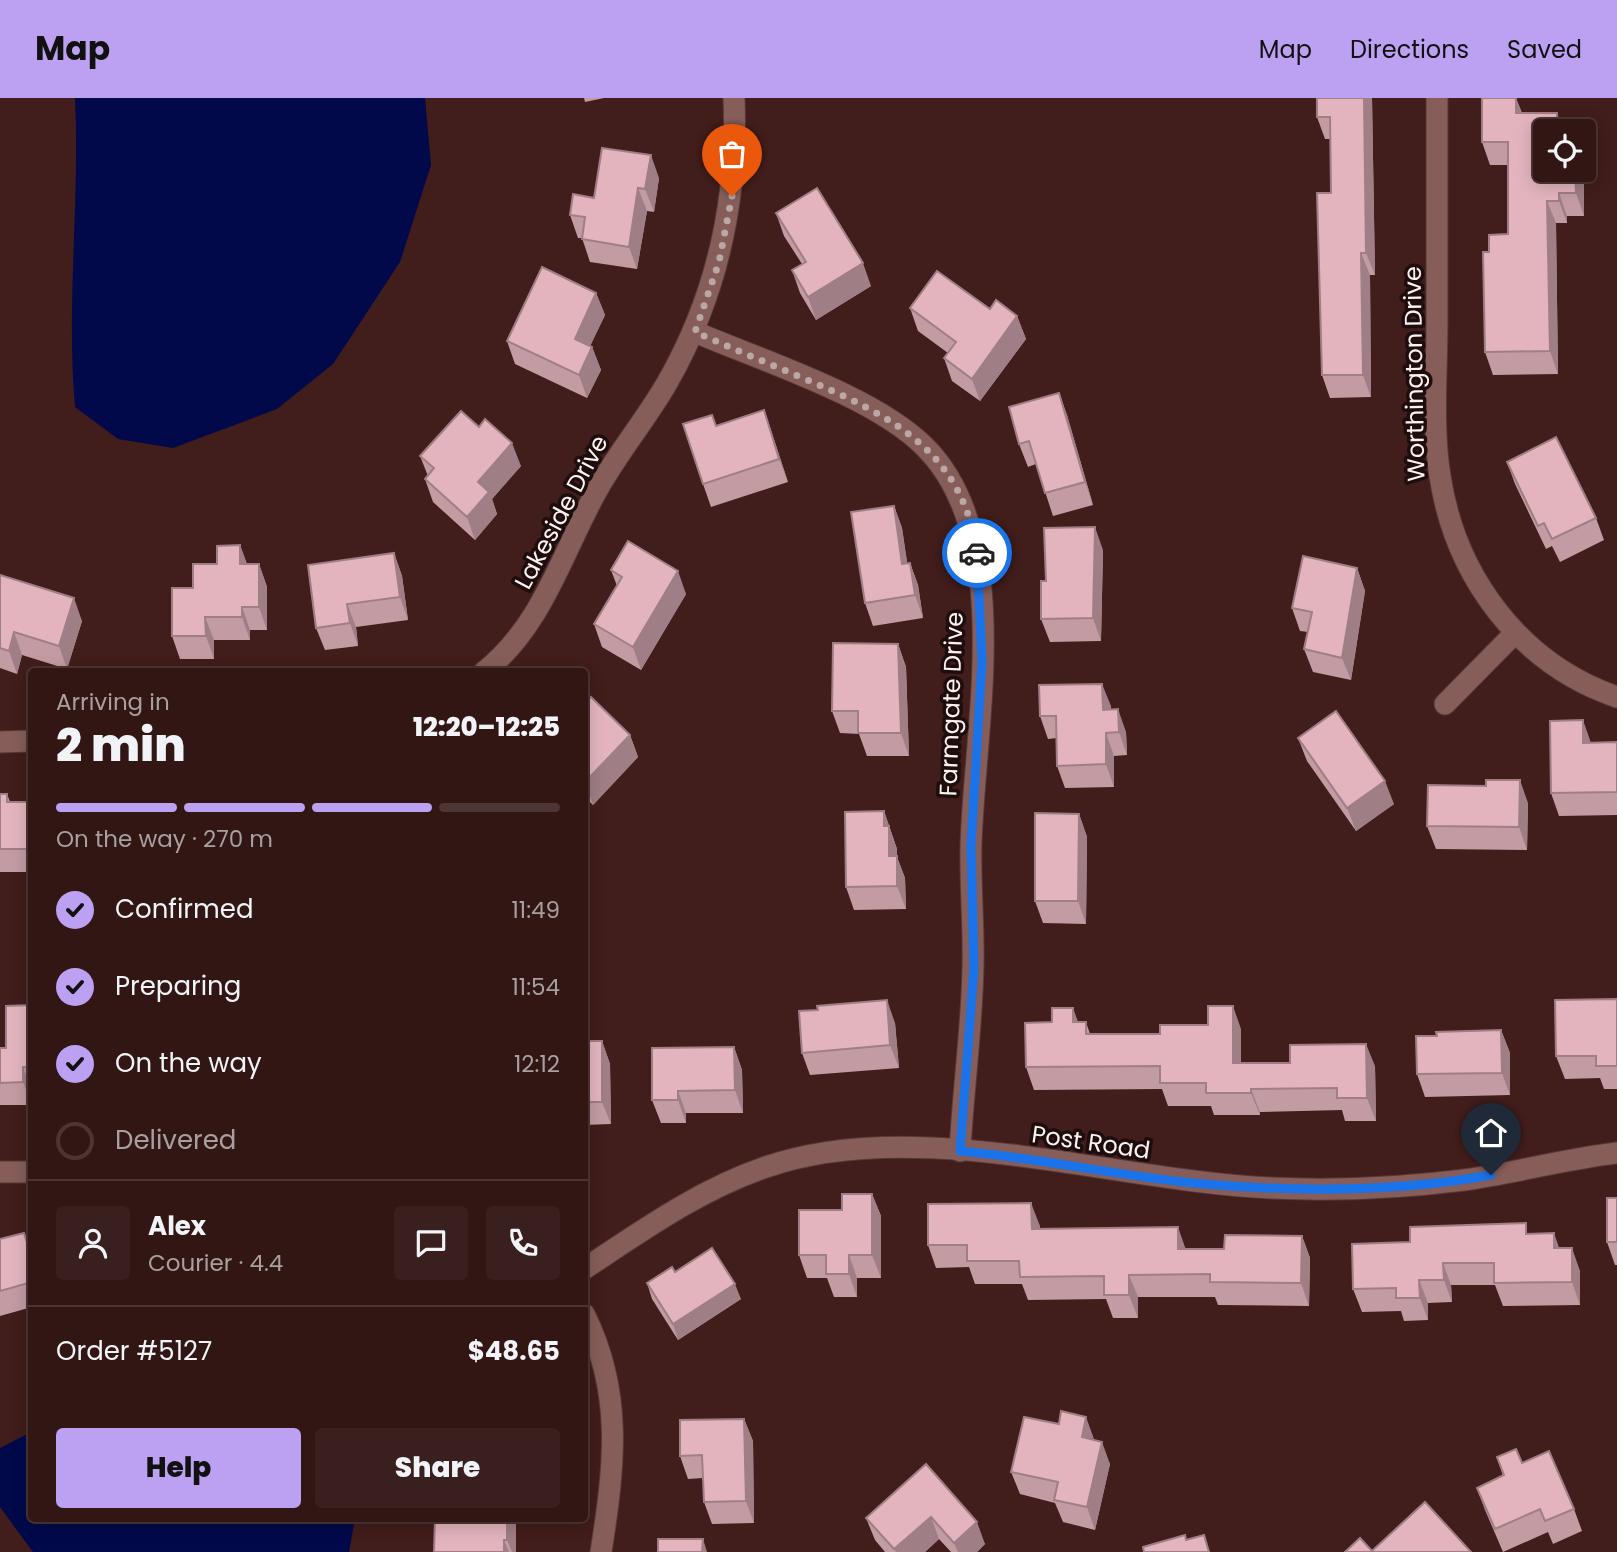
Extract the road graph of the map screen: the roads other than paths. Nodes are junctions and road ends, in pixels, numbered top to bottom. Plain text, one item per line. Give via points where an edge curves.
1 (734, 98) edge
2 (1437, 98) edge
3 (695, 332) junction
4 (1515, 633) junction
5 (488, 668) edge
6 (1617, 697) edge
7 (1445, 704) dead end
8 (28, 741) edge
9 (0, 742) edge
10 (960, 1151) junction
11 (1617, 1153) edge
12 (0, 1172) edge
13 (28, 1172) edge
14 (588, 1266) edge
15 (588, 1325) edge
16 (601, 1552) edge

1 - 3 street, Lakeside Drive via 732,196 719,262
2 - 4 street, Worthington Drive via 1439,474 1462,559
3 - 5 street, Lakeside Drive via 666,386 596,492 534,618
3 - 10 street, Farmgate Drive via 896,422 938,462 966,510 980,575 982,661 971,845 974,968
4 - 6 street, Worthington Drive via 1548,660
4 - 7 street
8 - 9 street
10 - 11 street, Post Road via 1191,1182 1314,1189 1465,1180
10 - 14 street, Post Road via 868,1147 767,1166 680,1206
12 - 13 street
15 - 16 street via 605,1371 615,1437

